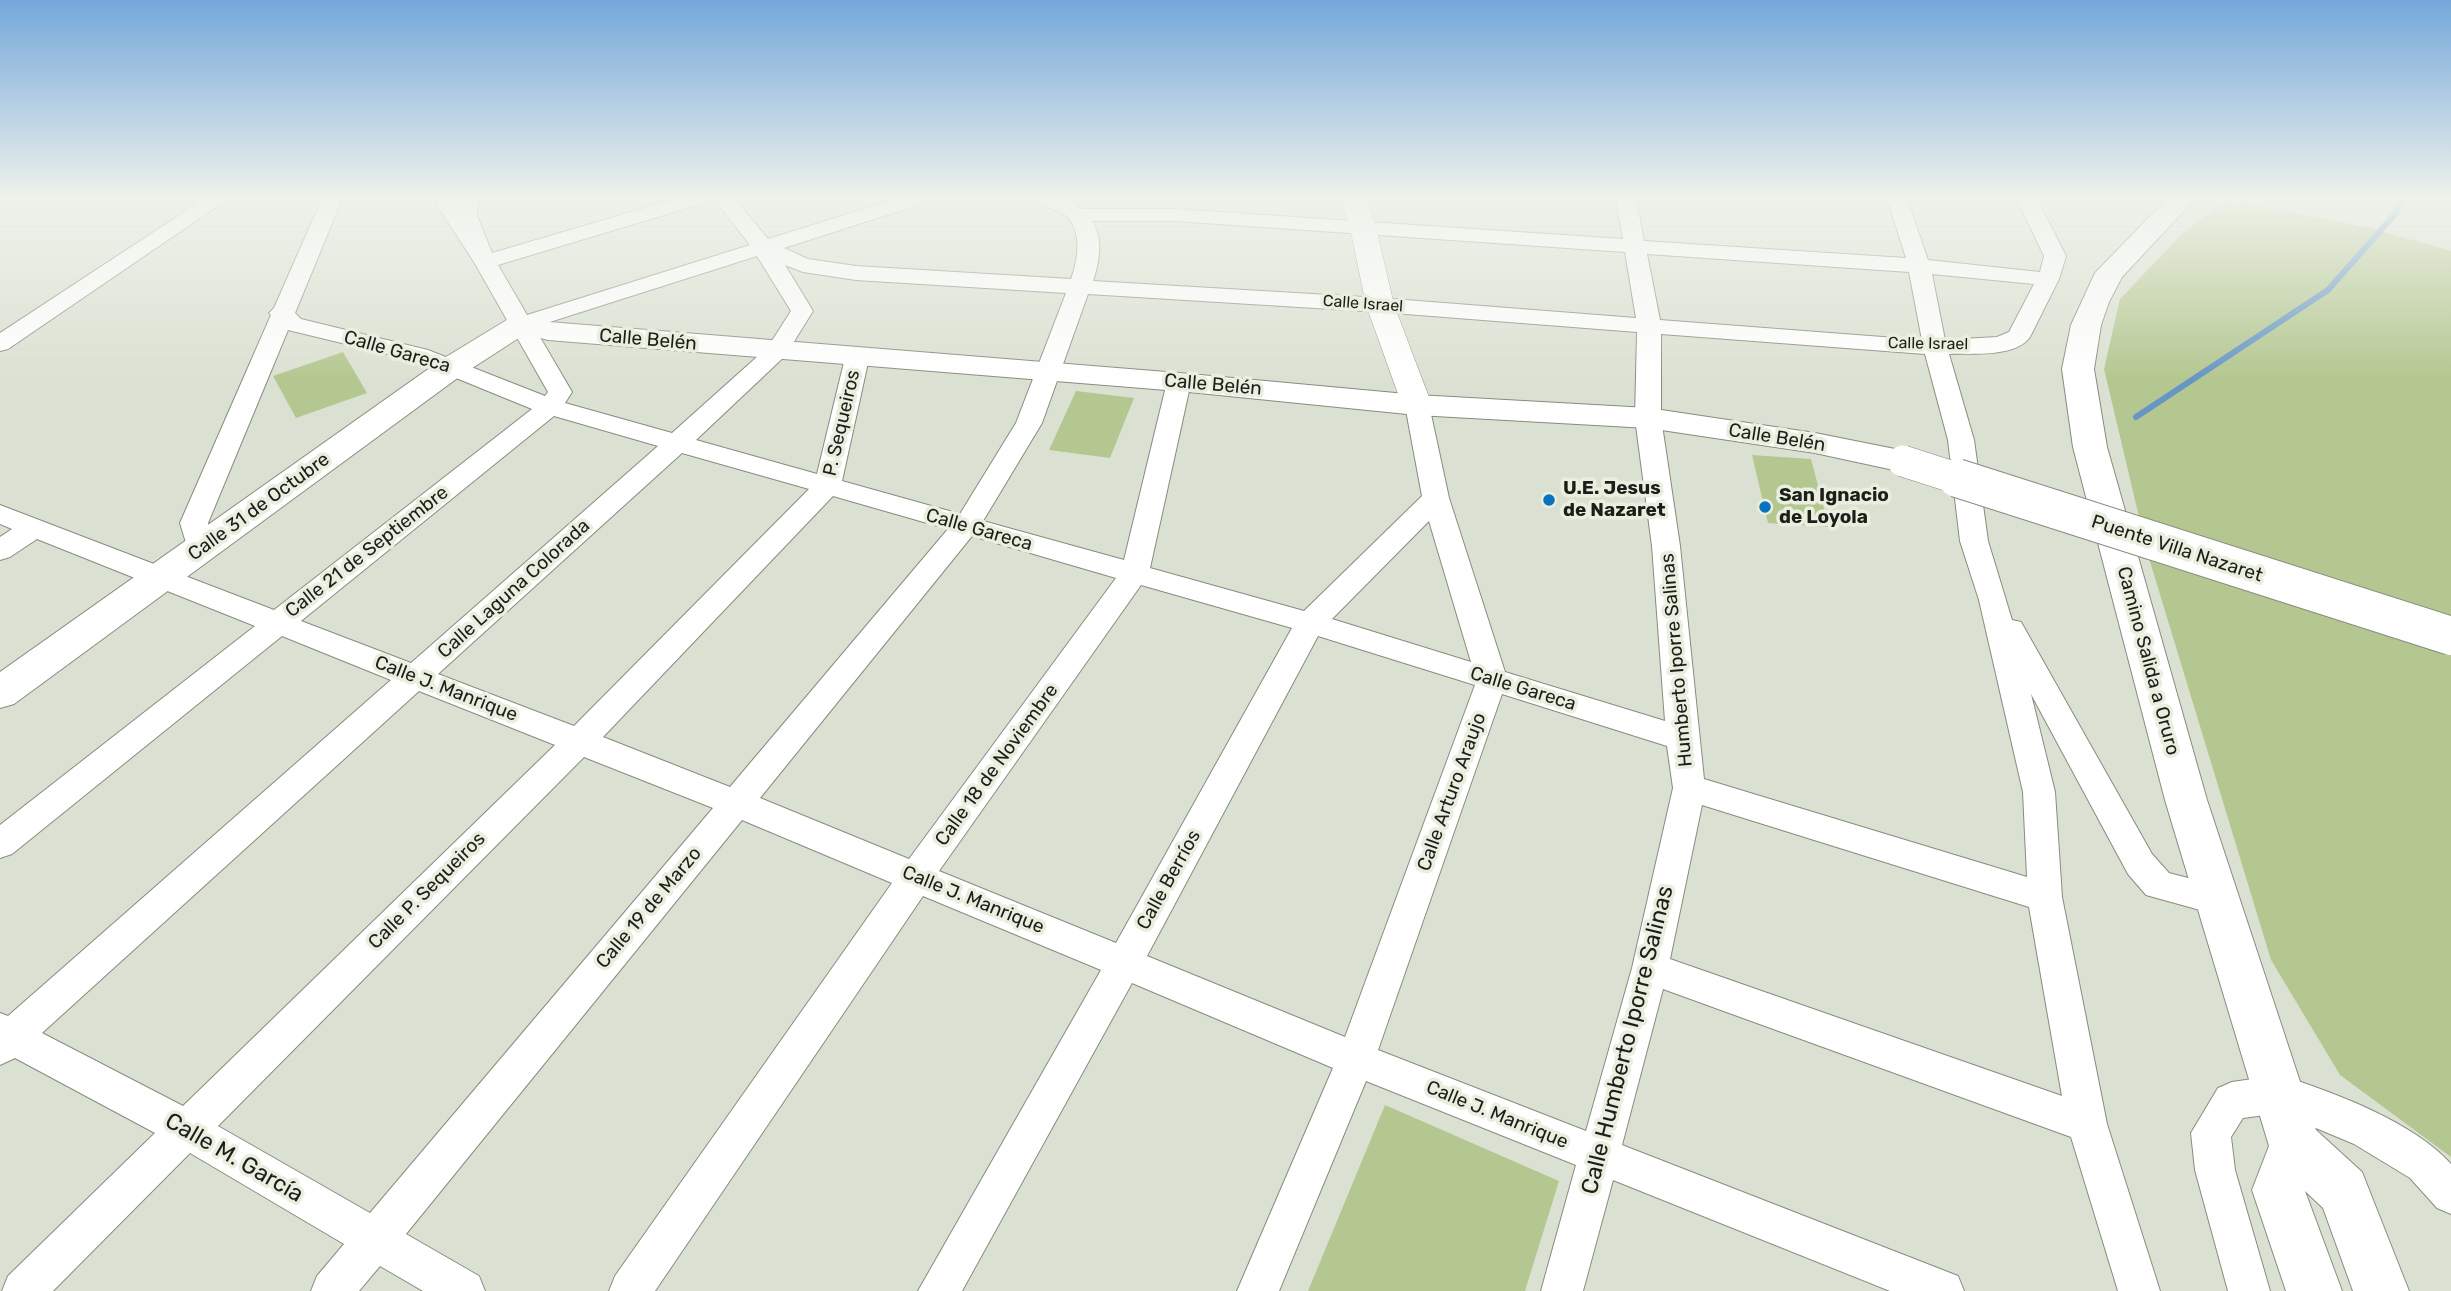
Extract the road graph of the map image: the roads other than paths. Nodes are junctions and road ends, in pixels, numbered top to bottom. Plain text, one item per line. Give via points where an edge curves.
1 (127, 259) edge
2 (305, 259) edge
3 (494, 259) edge
4 (721, 259) edge
5 (770, 259) edge
6 (791, 259) edge
7 (1089, 259) edge
8 (1370, 259) edge
9 (1636, 259) edge
10 (1827, 259) edge
11 (1917, 259) edge
12 (2054, 259) edge
13 (2123, 259) edge
14 (485, 262) joint
15 (1919, 266) junction
16 (2048, 279) junction
17 (1080, 287) junction
18 (1380, 305) junction
19 (281, 313) junction
20 (521, 324) junction
21 (1648, 325) junction
22 (0, 344) edge
23 (1935, 348) junction
24 (778, 351) junction
25 (857, 358) junction
26 (452, 367) junction
27 (1048, 372) junction
28 (1179, 382) junction
29 (1417, 405) junction
30 (550, 407) junction
31 (1648, 418) junction
32 (676, 444) junction
33 (1903, 461) joint
34 (827, 487) junction
35 (1436, 498) junction
36 (0, 514) edge
37 (965, 526) junction
38 (34, 528) junction
39 (0, 550) edge
40 (200, 550) junction
41 (1135, 573) junction
42 (161, 578) junction
43 (1993, 600) junction
44 (278, 623) junction
45 (1310, 623) junction
46 (2451, 636) edge
47 (415, 677) junction
48 (1492, 680) junction
49 (0, 693) edge
50 (1682, 738) junction
51 (579, 742) junction
52 (1689, 788) junction
53 (736, 803) junction
54 (0, 844) edge
55 (916, 877) junction
56 (2045, 897) junction
57 (2218, 900) junction
58 (1124, 962) junction
59 (1650, 968) junction
60 (4, 1038) edge
61 (1356, 1059) junction
62 (2280, 1094) junction
63 (2087, 1124) junction
64 (186, 1129) junction
65 (2295, 1146) junction
66 (1599, 1156) junction
67 (2451, 1194) edge
68 (375, 1239) junction
69 (1936, 1290) edge
70 (23, 1291) edge
71 (332, 1291) edge
72 (464, 1291) edge
73 (629, 1291) edge
74 (939, 1291) edge
75 (1258, 1291) edge
76 (1562, 1291) edge
77 (2139, 1291) edge
78 (2249, 1291) edge
79 (2314, 1291) edge
80 (2381, 1291) edge

1 - 22 street
2 - 19 street
3 - 14 street
4 - 20 street
5 - 24 street, Calle Laguna Colorada via 802,311
6 - 17 street, Calle Israel via 856,273
7 - 17 street, Calle 19 de Marzo
8 - 18 street
9 - 21 street, Humberto Iporre Salinas
10 - 15 street
11 - 15 street
12 - 16 street
13 - 57 main road, Camino Salida a Oruro via 2109,273 2094,302 2078,369 2090,447 2186,800
14 - 20 street
15 - 16 street
15 - 23 street
16 - 23 street, Calle Israel via 2018,337 2001,344
17 - 18 street, Calle Israel
17 - 27 street, Calle 19 de Marzo
18 - 21 street, Calle Israel
18 - 29 street
19 - 26 street, Calle Gareca via 293,324
19 - 40 street via 194,523
20 - 24 main road, Calle Belén via 548,331
20 - 26 main road, Calle 31 de Octubre
20 - 30 street via 560,392
21 - 23 street, Calle Israel
21 - 31 street, Humberto Iporre Salinas
23 - 43 street via 1961,440 1974,541
24 - 25 main road, Calle Belén
24 - 32 street, Calle Laguna Colorada
25 - 27 main road, Calle Belén
25 - 34 street, P. Sequeiros
26 - 30 street, Calle Gareca
26 - 40 main road, Calle 31 de Octubre
27 - 28 main road, Calle Belén
27 - 37 street, Calle 19 de Marzo via 1029,423
28 - 29 main road, Calle Belén
28 - 41 street, Calle 18 de Noviembre
29 - 31 main road, Calle Belén
29 - 35 street
30 - 32 street, Calle Gareca
30 - 44 street, Calle 21 de Septiembre
31 - 33 main road, Calle Belén
31 - 50 street, Humberto Iporre Salinas via 1666,546
32 - 34 street, Calle Gareca
32 - 47 street, Calle Laguna Colorada
33 - 46 main road, Puente Villa Nazaret, bridge
34 - 37 street, Calle Gareca
34 - 51 street, Calle P. Sequeiros
35 - 45 street, Calle Berríos
35 - 48 street
36 - 38 street, Calle J. Manrique
37 - 41 street, Calle Gareca
37 - 53 street, Calle 19 de Marzo
38 - 39 street
38 - 42 street, Calle J. Manrique
40 - 42 main road, Calle 31 de Octubre
41 - 45 street, Calle Gareca
41 - 55 street, Calle 18 de Noviembre
42 - 44 street, Calle J. Manrique
42 - 49 main road, Calle 31 de Octubre
43 - 56 street via 2039,792
43 - 57 street via 2140,864 2158,885
44 - 47 street, Calle J. Manrique
44 - 54 street, Calle 21 de Septiembre
45 - 48 street, Calle Gareca
45 - 58 street, Calle Berríos
47 - 51 street, Calle J. Manrique
47 - 60 street, Calle Laguna Colorada
48 - 50 street, Calle Gareca
48 - 61 street, Calle Arturo Araujo
50 - 52 street, Humberto Iporre Salinas
51 - 53 street, Calle J. Manrique
51 - 64 street, Calle P. Sequeiros
52 - 56 street
52 - 59 street, Calle Humberto Iporre Salinas
53 - 55 street, Calle J. Manrique
53 - 68 street, Calle 19 de Marzo
55 - 58 street, Calle J. Manrique
55 - 73 street, Calle 18 de Noviembre
56 - 63 street
57 - 62 main road, Camino Salida a Oruro
58 - 61 street, Calle J. Manrique
58 - 74 street, Calle Berríos
59 - 63 street
59 - 66 street, Calle Humberto Iporre Salinas
60 - 64 street, Calle M. García
61 - 66 street, Calle J. Manrique
61 - 75 street, Calle Arturo Araujo
62 - 65 main road, Camino Salida a Oruro
62 - 67 street via 2368,1130 2424,1164
62 - 78 street via 2232,1101 2211,1133 2215,1170
63 - 77 street
64 - 68 street, Calle M. García
64 - 70 street, Calle P. Sequeiros
65 - 79 main road via 2278,1190
65 - 80 main road via 2343,1191
66 - 69 street, Calle J. Manrique
66 - 76 street, Calle Humberto Iporre Salinas
68 - 71 street, Calle 19 de Marzo
68 - 72 street, Calle M. García

